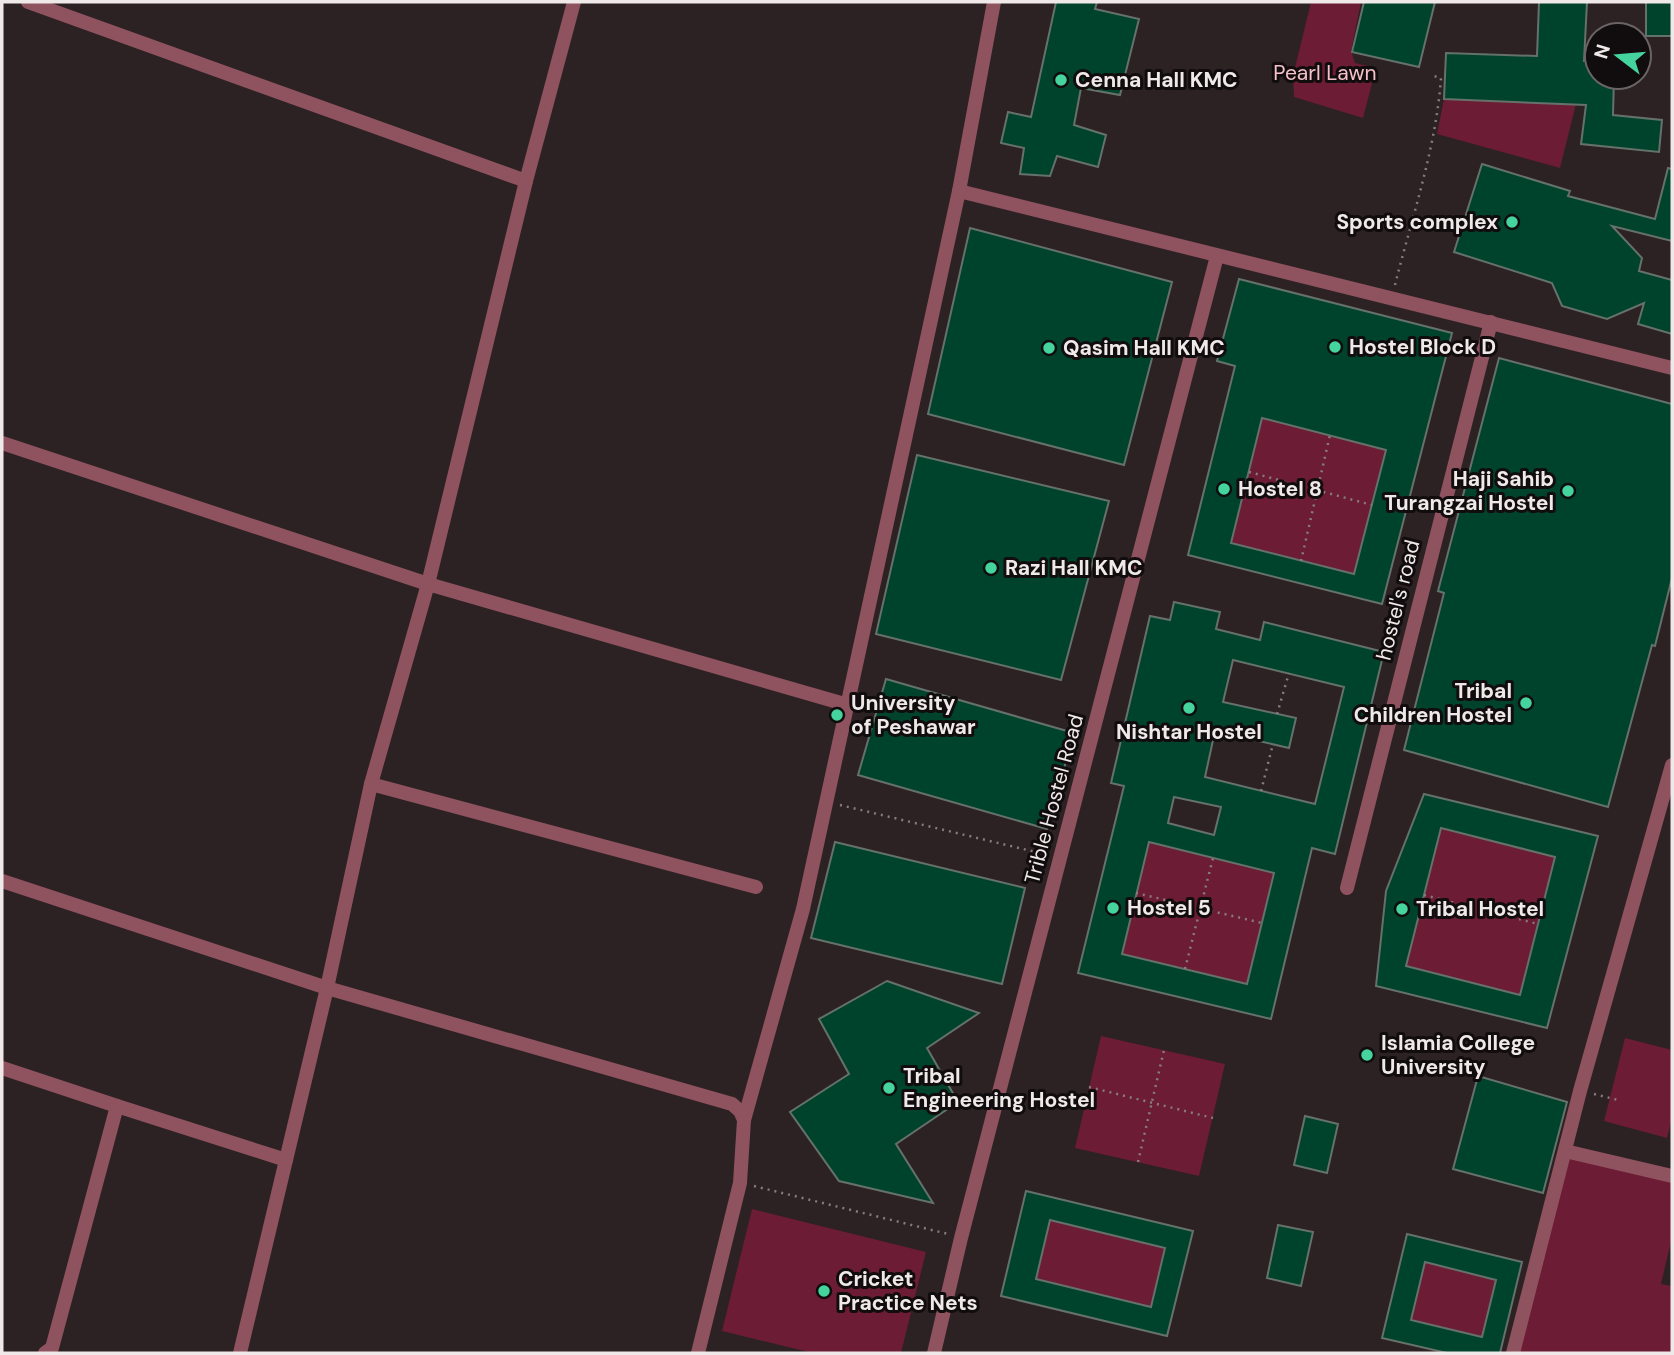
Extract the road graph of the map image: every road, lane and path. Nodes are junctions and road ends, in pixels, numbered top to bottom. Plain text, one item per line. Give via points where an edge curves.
1 (28, 2) edge
2 (574, 2) edge
3 (994, 2) edge
4 (1430, 75) dead end
5 (526, 181) junction
6 (958, 191) junction
7 (1217, 256) junction
8 (1392, 299) junction
9 (1491, 322) junction
10 (1672, 368) edge
11 (1330, 435) dead end
12 (2, 443) edge
13 (1249, 472) dead end
14 (1317, 490) junction
15 (1372, 505) dead end
16 (1301, 561) dead end
17 (428, 584) junction
18 (1289, 673) dead end
19 (848, 705) junction
20 (1277, 714) dead end
21 (1273, 744) dead end
22 (1672, 765) edge
23 (371, 784) junction
24 (1261, 791) dead end
25 (826, 802) junction
26 (1060, 858) junction
27 (1213, 858) dead end
28 (2, 881) edge
29 (756, 887) dead end
30 (1347, 888) dead end
31 (1136, 893) dead end
32 (1424, 895) dead end
33 (1200, 908) junction
34 (1262, 923) dead end
35 (1538, 924) dead end
36 (1185, 969) dead end
37 (327, 988) junction
38 (1164, 1050) dead end
39 (2, 1068) edge
40 (1089, 1087) dead end
41 (1580, 1091) junction
42 (1618, 1100) dead end
43 (1152, 1103) junction
44 (117, 1106) junction
45 (1213, 1118) dead end
46 (744, 1119) junction
47 (1565, 1151) junction
48 (286, 1160) junction
49 (1138, 1162) dead end
50 (1672, 1176) edge
51 (740, 1183) junction
52 (961, 1238) junction
53 (45, 1353) edge
54 (240, 1353) edge
55 (698, 1353) edge
56 (934, 1353) edge
57 (1513, 1353) edge

1 - 5 street
2 - 5 street
3 - 6 street
4 - 8 path via 1441,78 1440,97
5 - 17 street
6 - 7 street
6 - 19 street
7 - 8 street
7 - 26 street, Trible Hostel Road
8 - 9 street
9 - 10 street
9 - 30 street, hostel's road
11 - 14 path
12 - 17 street
13 - 14 path
14 - 15 path
14 - 16 path
17 - 19 street
17 - 23 street
18 - 20 path
19 - 25 street
21 - 24 path
22 - 41 street
23 - 29 street
23 - 37 street
25 - 26 path
25 - 46 street via 803,909
26 - 52 street, Trible Hostel Road
27 - 33 path
28 - 37 street
31 - 33 path
32 - 35 path
33 - 34 path
33 - 36 path
37 - 46 street via 732,1104
37 - 48 street
38 - 43 path
39 - 44 street
40 - 43 path
41 - 42 path
41 - 47 street
43 - 45 path
43 - 49 path
44 - 48 street
44 - 53 street via 52,1348
46 - 51 street
47 - 50 street
47 - 57 street
48 - 54 street
51 - 52 path
51 - 55 street
52 - 56 street, Trible Hostel Road

